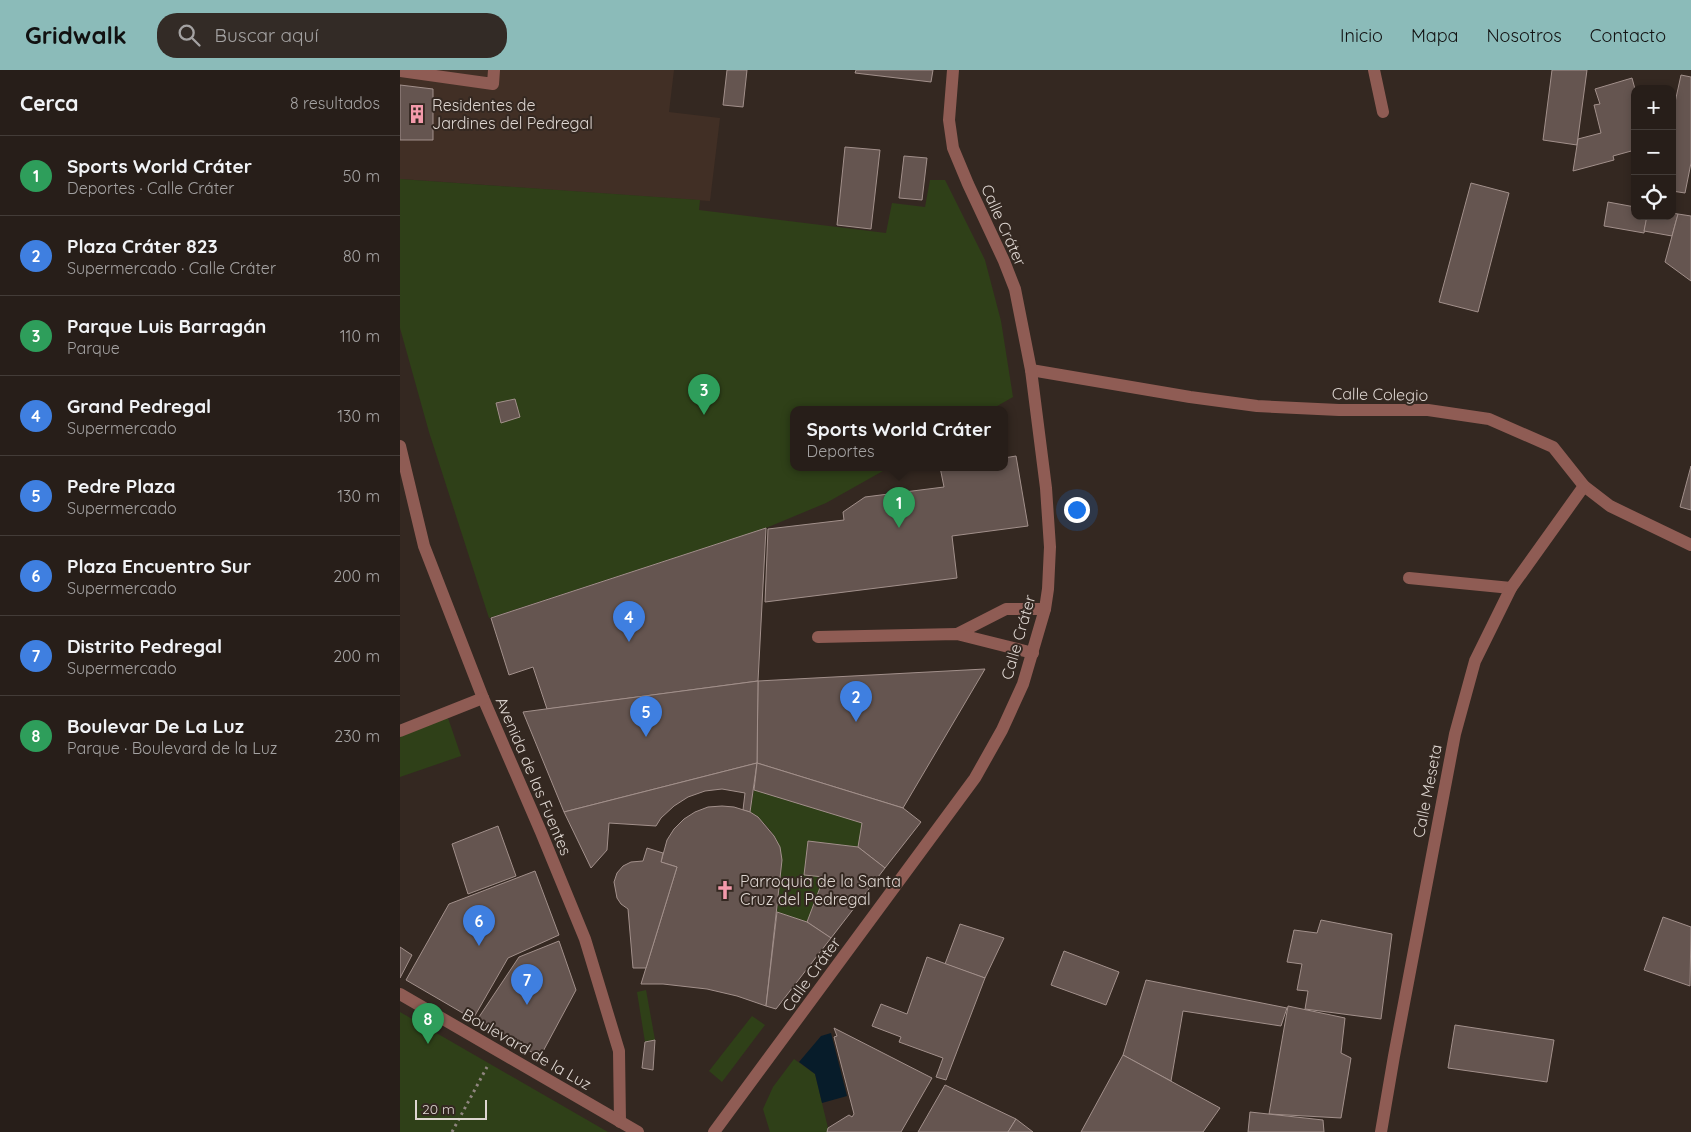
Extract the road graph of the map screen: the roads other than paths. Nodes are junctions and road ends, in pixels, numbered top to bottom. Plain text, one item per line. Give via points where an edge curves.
1 (494, 70) edge
2 (953, 70) edge
3 (1374, 70) edge
4 (400, 71) edge
5 (1383, 112) dead end
6 (1031, 370) junction
7 (400, 446) edge
8 (1584, 486) junction
9 (1691, 545) edge
10 (1409, 578) dead end
11 (1511, 588) junction
12 (1045, 610) junction
13 (957, 634) junction
14 (818, 637) dead end
15 (1033, 652) junction
16 (483, 698) junction
17 (400, 731) edge
18 (400, 994) edge
19 (620, 1122) junction
20 (638, 1132) edge
21 (714, 1132) edge
22 (1381, 1132) edge

1 - 4 street via 493,84
2 - 6 street, Calle Cráter via 950,120 953,148 1015,290
3 - 5 street
6 - 8 street, Calle Colegio via 1257,406 1428,410 1489,419 1553,447
6 - 12 street, Calle Cráter via 1050,547
7 - 16 street, Avenida de las Fuentes via 424,546
8 - 9 street, Calle Colegio via 1610,506
8 - 11 street, Calle Meseta
10 - 11 street
11 - 22 street, Calle Meseta via 1475,661 1455,734
12 - 13 street via 1006,609
12 - 15 street, Calle Cráter
13 - 14 street
13 - 15 street
15 - 21 street, Calle Cráter via 1023,684 1002,730 975,778
16 - 17 street
16 - 19 street, Avenida de las Fuentes via 584,939 619,1051
18 - 19 street, Boulevard de la Luz
19 - 20 street, Boulevard de la Luz

